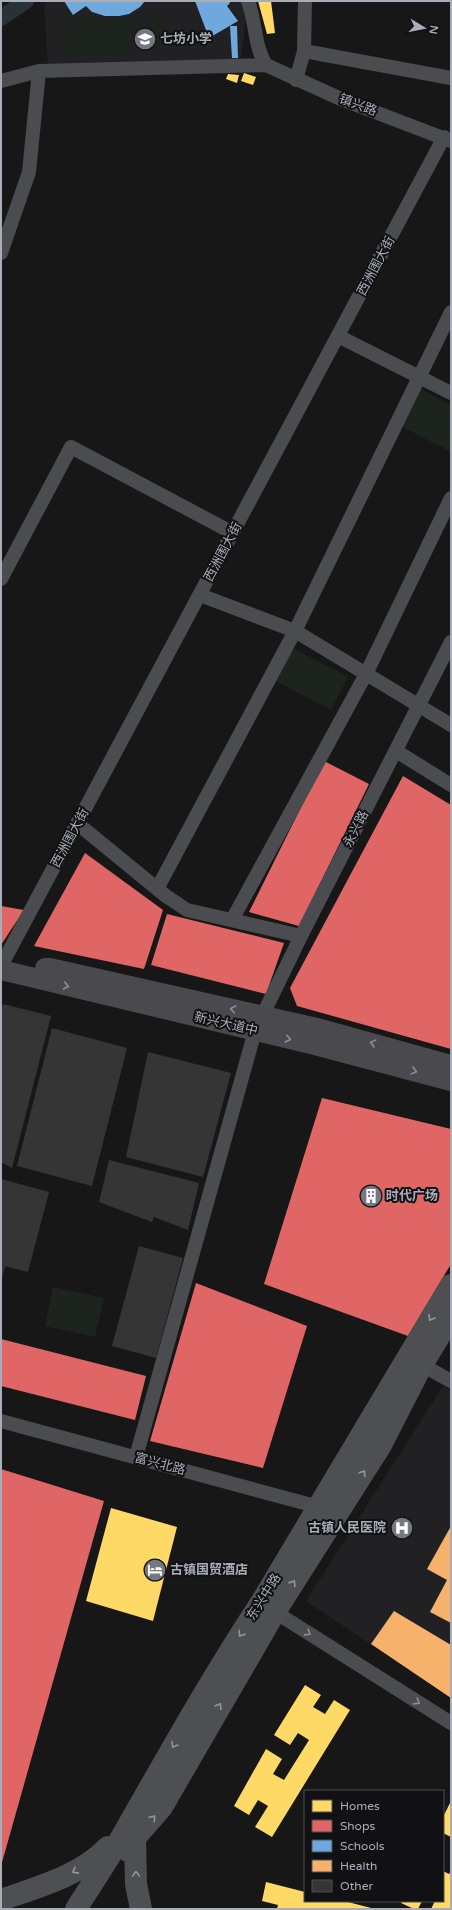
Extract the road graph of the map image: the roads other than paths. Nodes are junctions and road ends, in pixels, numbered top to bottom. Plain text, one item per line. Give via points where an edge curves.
1 (248, 1) edge
2 (305, 1) edge
3 (304, 51) junction
4 (266, 65) junction
5 (39, 71) junction
6 (451, 78) edge
7 (296, 80) junction
8 (1, 81) edge
9 (448, 139) edge
10 (1, 252) edge
11 (451, 312) edge
12 (338, 336) junction
13 (419, 378) junction
14 (451, 394) edge
15 (451, 498) edge
16 (233, 533) junction
17 (1, 579) edge
18 (200, 595) junction
19 (295, 631) junction
20 (451, 642) edge
21 (366, 674) junction
22 (419, 706) junction
23 (451, 725) edge
24 (396, 751) junction
25 (451, 785) edge
26 (78, 824) junction
27 (157, 889) junction
28 (232, 920) junction
29 (301, 936) junction
30 (1, 966) edge
31 (1, 970) edge
32 (259, 1023) junction
33 (451, 1065) edge
34 (451, 1081) edge
35 (451, 1285) edge
36 (451, 1317) edge
37 (422, 1365) junction
38 (451, 1381) edge
39 (1, 1421) edge
40 (136, 1457) junction
41 (319, 1507) junction
42 (275, 1612) junction
43 (451, 1723) edge
44 (131, 1834) junction
45 (1, 1900) edge
46 (76, 1909) edge
47 (94, 1909) edge
48 (141, 1909) edge

1 - 4 street via 253,14 259,54
2 - 3 street
3 - 6 street
3 - 7 street
4 - 5 street
4 - 7 street, 镇兴路
5 - 8 street
5 - 10 street via 29,172
7 - 9 street, 镇兴路
9 - 12 street, 西洲围大街
11 - 13 street
12 - 13 street
12 - 16 street, 西洲围大街
13 - 14 street
13 - 19 street
15 - 21 street
16 - 17 street via 71,447
16 - 18 street, 西洲围大街
18 - 19 street
18 - 26 street, 西洲围大街
19 - 21 street
19 - 27 street
20 - 22 street, 永兴路
21 - 22 street
21 - 28 street
22 - 23 street
22 - 24 street, 永兴路
24 - 25 street
24 - 29 street, 永兴路
26 - 27 street
26 - 30 street, 西洲围大街
27 - 28 street via 187,910
28 - 29 street
29 - 32 street, 永兴路
31 - 32 main road, 新兴大道中 via 50,968
33 -> 32 main road, 新兴大道中 via 318,1028
32 -> 34 main road, 新兴大道中
32 - 40 street, 永兴路
35 -> 41 main road, 东兴中路
36 - 37 main road, 东兴中路
37 - 38 street
42 -> 37 main road, 东兴中路 via 381,1445
39 - 40 street, 富兴北路
40 - 41 street, 富兴北路
41 -> 44 main road, 东兴中路 via 158,1772
42 -> 43 street
44 -> 42 main road, 东兴中路 via 162,1807
44 -> 45 main road via 74,1872 44,1886
44 - 46 main road, 东兴中路
44 - 47 main road, 东兴中路
48 -> 44 main road

